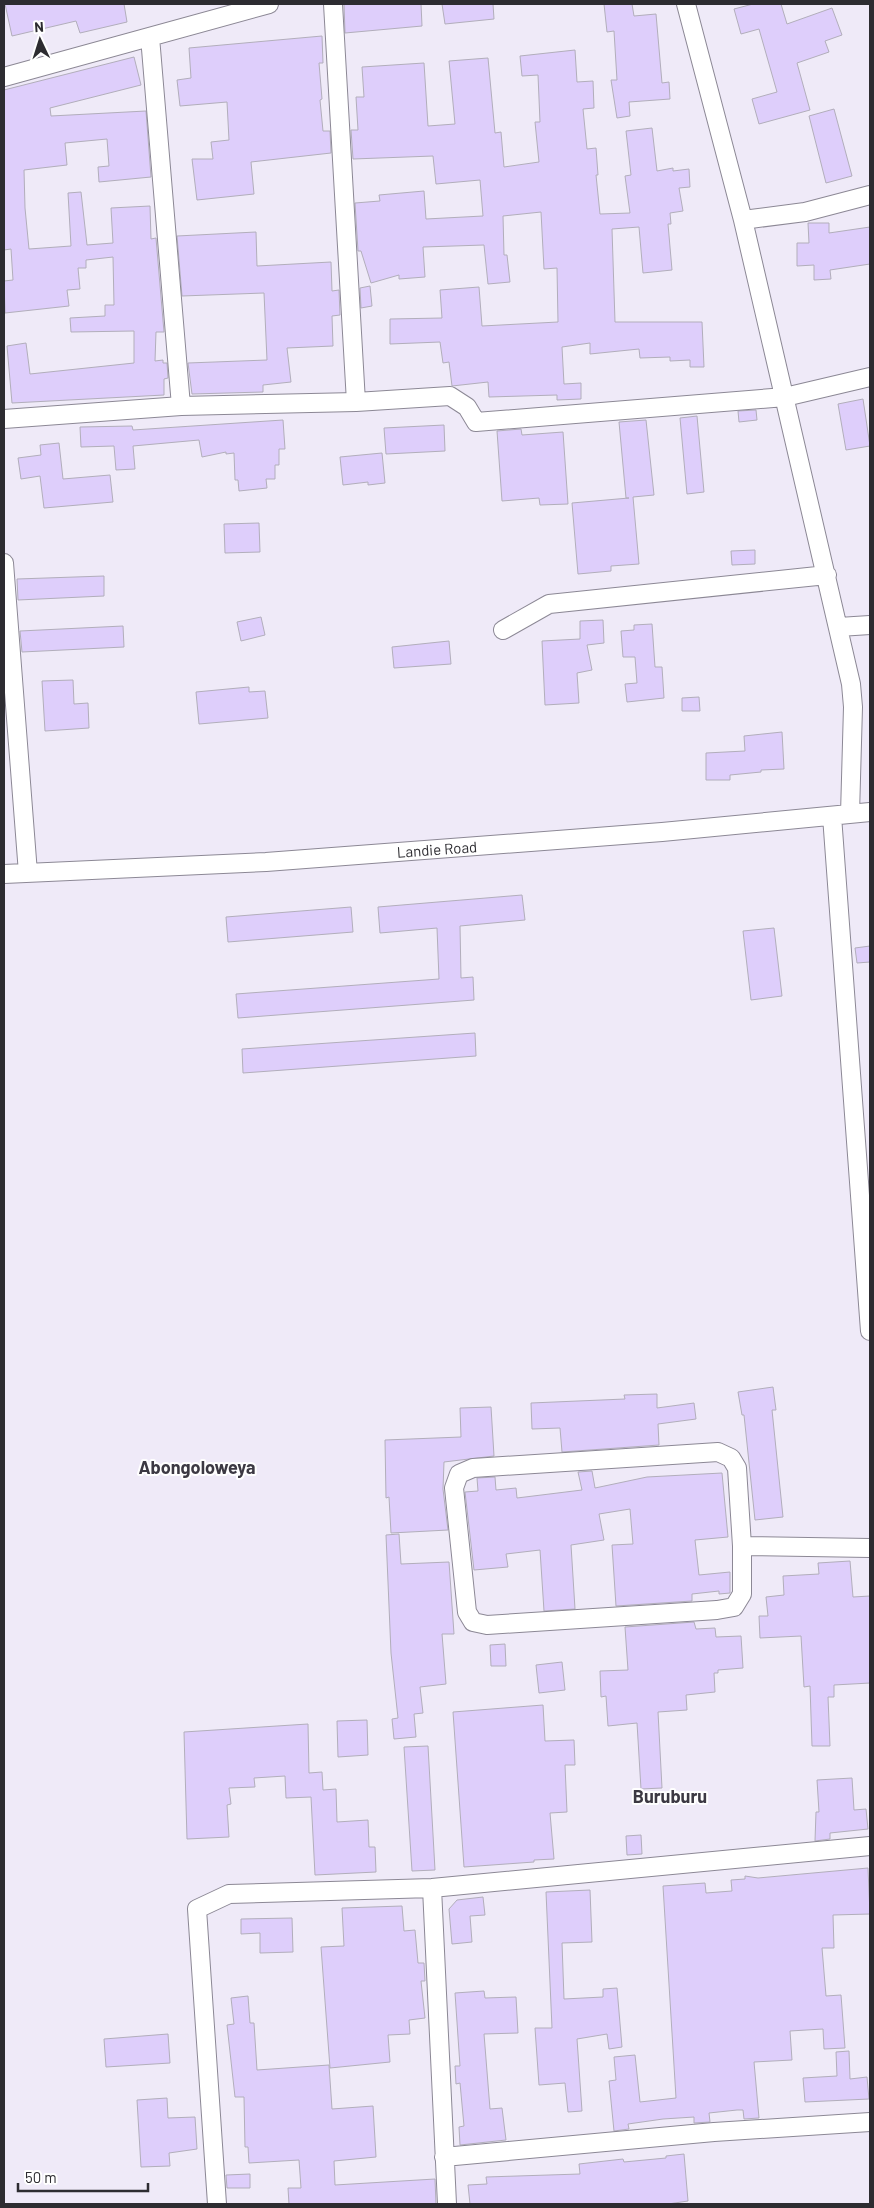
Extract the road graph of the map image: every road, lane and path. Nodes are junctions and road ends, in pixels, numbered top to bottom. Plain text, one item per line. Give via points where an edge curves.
1 (269, 4) edge
2 (333, 4) edge
3 (691, 5) edge
4 (150, 37) junction
5 (4, 77) edge
6 (870, 195) edge
7 (743, 220) junction
8 (870, 377) edge
9 (785, 397) junction
10 (356, 402) junction
11 (181, 406) junction
12 (4, 419) edge
13 (4, 563) edge
14 (827, 575) junction
15 (870, 625) edge
16 (839, 627) junction
17 (503, 630) dead end
18 (870, 812) edge
19 (850, 814) junction
20 (832, 816) junction
21 (28, 873) junction
22 (4, 874) edge
23 (869, 1305) edge
24 (870, 1331) edge
25 (742, 1546) junction
26 (870, 1548) edge
27 (870, 1846) edge
28 (432, 1888) junction
29 (870, 2122) edge
30 (444, 2157) junction
31 (217, 2204) edge
32 (447, 2204) edge

1 - 4 street
2 - 10 street
3 - 7 street
4 - 5 street
4 - 11 street
6 - 7 street via 805,212
7 - 9 street
8 - 9 street
9 - 10 street via 476,422 467,407 450,396
9 - 14 street
10 - 11 street
11 - 12 street
13 - 21 street
14 - 16 street
14 - 17 street via 549,604
15 - 16 street
16 - 19 street via 854,707
18 - 19 street, Landie Road
19 - 20 street, Landie Road
20 - 21 street, Landie Road via 266,862
20 - 23 street
21 - 22 street, Landie Road
23 - 24 street
25 - 25 street via 742,1594 734,1607 487,1625 473,1622 467,1612 454,1488 459,1474 473,1468 718,1452 731,1458 737,1468
25 - 26 street
27 - 28 street
28 - 30 street
28 - 31 street via 229,1894 197,1909
29 - 30 street via 714,2132
30 - 32 street

